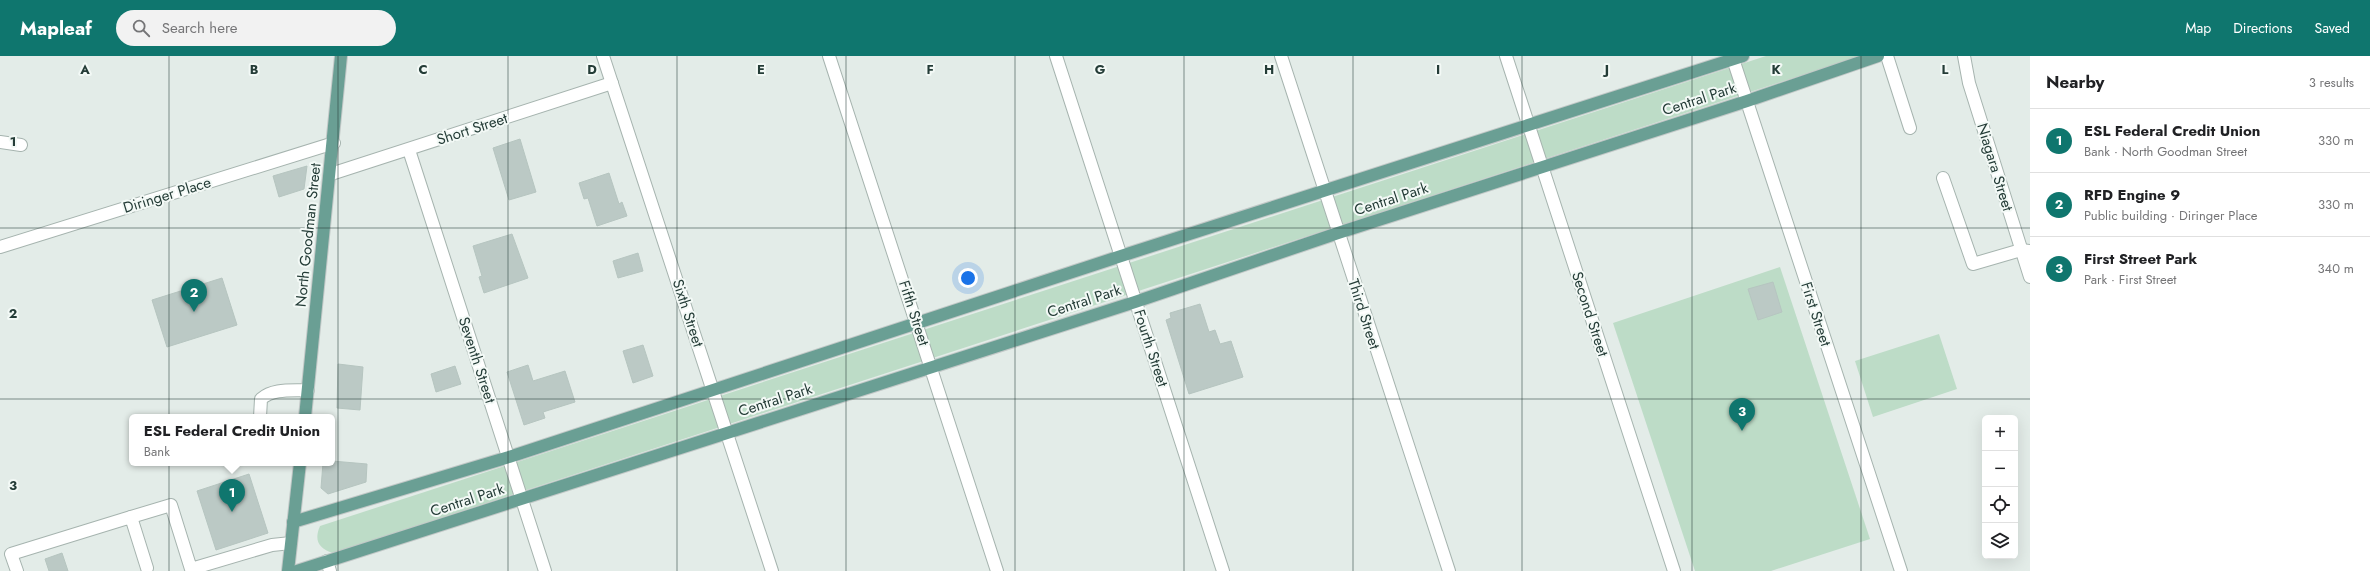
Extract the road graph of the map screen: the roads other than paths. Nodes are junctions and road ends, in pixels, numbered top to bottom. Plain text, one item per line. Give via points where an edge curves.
1 (341, 56) edge
2 (603, 56) edge
3 (829, 56) edge
4 (1056, 56) edge
5 (1280, 56) edge
6 (1506, 56) edge
7 (1878, 56) edge
8 (1887, 56) edge
9 (1964, 56) edge
10 (1736, 57) edge
11 (612, 83) junction
12 (1746, 101) junction
13 (1528, 125) junction
14 (1910, 128) dead end
15 (0, 142) edge
16 (334, 143) junction
17 (21, 145) dead end
18 (409, 150) junction
19 (1542, 166) junction
20 (331, 174) junction
21 (1943, 178) dead end
22 (1325, 190) junction
23 (1338, 233) junction
24 (0, 247) edge
25 (2026, 250) edge
26 (1121, 256) junction
27 (2030, 277) edge
28 (1136, 302) junction
29 (917, 323) junction
30 (931, 367) junction
31 (308, 390) junction
32 (714, 390) junction
33 (260, 414) edge
34 (305, 414) edge
35 (727, 432) junction
36 (509, 457) junction
37 (300, 466) edge
38 (522, 500) junction
39 (131, 517) junction
40 (293, 522) junction
41 (291, 543) junction
42 (329, 566) edge
43 (149, 570) edge
44 (188, 570) edge
45 (17, 571) edge
46 (288, 571) edge
47 (297, 571) edge
48 (546, 571) edge
49 (772, 571) edge
50 (997, 571) edge
51 (1223, 571) edge
52 (1449, 571) edge
53 (1674, 571) edge
54 (1901, 571) edge

1 - 16 main road, North Goodman Street
2 - 11 street, Sixth Street
3 - 29 street, Fifth Street
4 - 26 street, Fourth Street
5 - 22 street, Third Street
6 - 13 street, Second Street
7 - 12 main road, Central Park
8 - 14 street
9 - 25 street, Niagara Street via 1969,83
10 - 12 street, First Street
10 - 13 main road, Central Park
11 - 18 street, Short Street
11 - 32 street, Sixth Street
12 - 19 main road, Central Park
12 - 54 street, First Street
13 - 19 street, Second Street
13 - 22 main road, Central Park
15 - 17 street
16 - 20 main road, North Goodman Street
16 - 24 street, Diringer Place
18 - 20 street, Short Street
18 - 36 street, Seventh Street
19 - 23 main road, Central Park
19 - 53 street, Second Street
20 - 31 main road, North Goodman Street
21 - 25 street via 1973,264
22 - 23 street, Third Street
22 - 26 main road, Central Park
23 - 28 main road, Central Park
23 - 52 street, Third Street
25 - 27 street, Niagara Street
26 - 28 street, Fourth Street
26 - 29 main road, Central Park
28 - 30 main road, Central Park
28 - 51 street, Fourth Street
29 - 30 street, Fifth Street
29 - 32 main road, Central Park
30 - 35 main road, Central Park
30 - 50 street, Fifth Street
31 - 33 street via 267,394 261,399
31 - 34 main road, North Goodman Street
32 - 35 street, Sixth Street
32 - 36 main road, Central Park
35 - 38 main road, Central Park
35 - 49 street, Sixth Street
36 - 38 street, Seventh Street
36 - 40 main road, Central Park
37 - 40 main road
38 - 42 main road, Central Park
38 - 48 street, Seventh Street
39 - 43 street
39 - 44 street via 171,504
39 - 45 street via 12,554
40 - 41 main road
41 - 44 street via 272,545
41 - 46 main road
42 - 47 main road, Central Park

